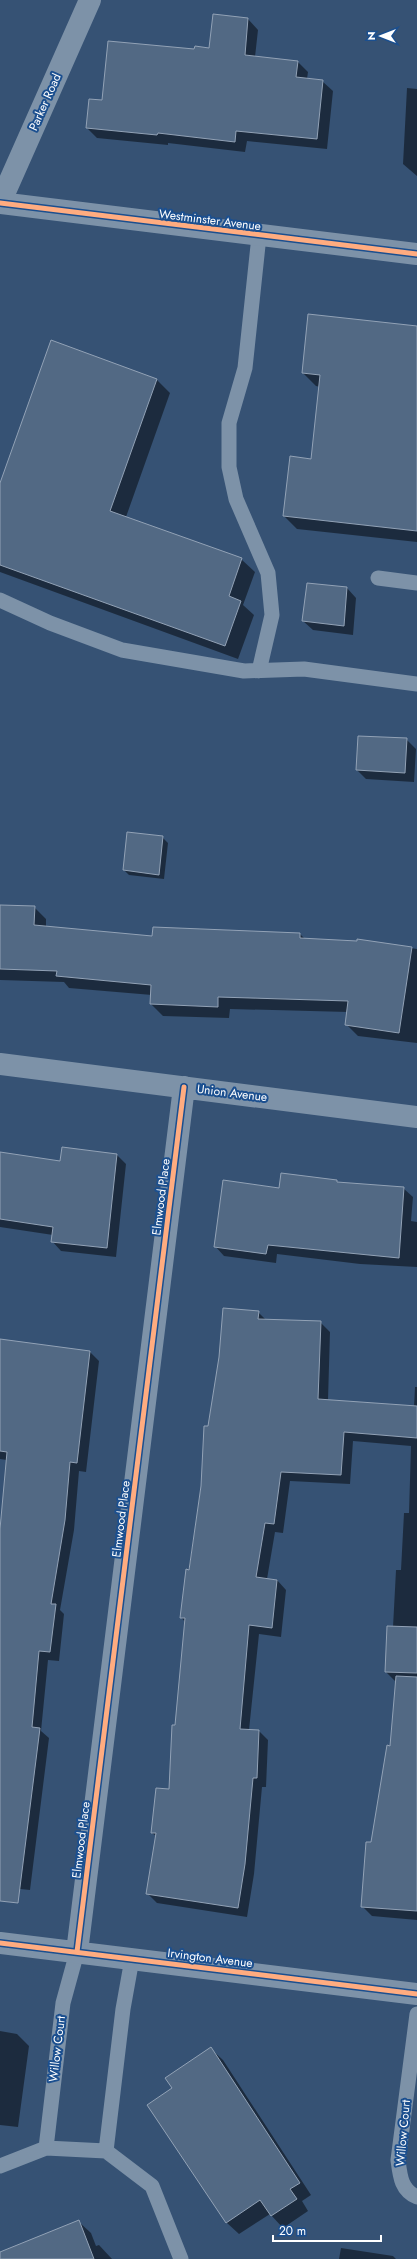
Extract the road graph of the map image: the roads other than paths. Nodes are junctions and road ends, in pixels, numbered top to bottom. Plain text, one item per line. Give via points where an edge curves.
1 (90, 0) edge
2 (0, 203) edge
3 (259, 236) junction
4 (417, 254) edge
5 (378, 578) dead end
6 (417, 583) edge
7 (0, 600) edge
8 (259, 671) junction
9 (417, 684) edge
10 (0, 1064) edge
11 (184, 1087) junction
12 (417, 1117) edge
13 (0, 1943) edge
14 (77, 1952) junction
15 (132, 1959) junction
16 (417, 1994) edge
17 (417, 2014) edge
18 (46, 2148) junction
19 (106, 2151) junction
20 (0, 2166) edge
21 (417, 2197) edge
22 (181, 2259) edge

1 - 2 street, Parker Road
2 - 3 street, Westminster Avenue
3 - 4 street, Westminster Avenue
3 - 8 lane via 245,368 229,423 229,467 236,499 268,572 272,615
5 - 6 lane
7 - 8 lane via 50,623 122,650 244,671
8 - 9 lane via 304,669
10 - 11 street, Union Avenue
11 - 12 street, Union Avenue
11 - 14 street, Elmwood Place
13 - 14 street, Irvington Avenue
14 - 15 street, Irvington Avenue
14 - 18 lane, Willow Court via 63,2003
15 - 16 street, Irvington Avenue
15 - 19 lane via 123,2009
17 - 21 lane, Willow Court via 398,2160 400,2181 410,2194
18 - 19 lane
18 - 20 lane
19 - 22 lane via 152,2186

